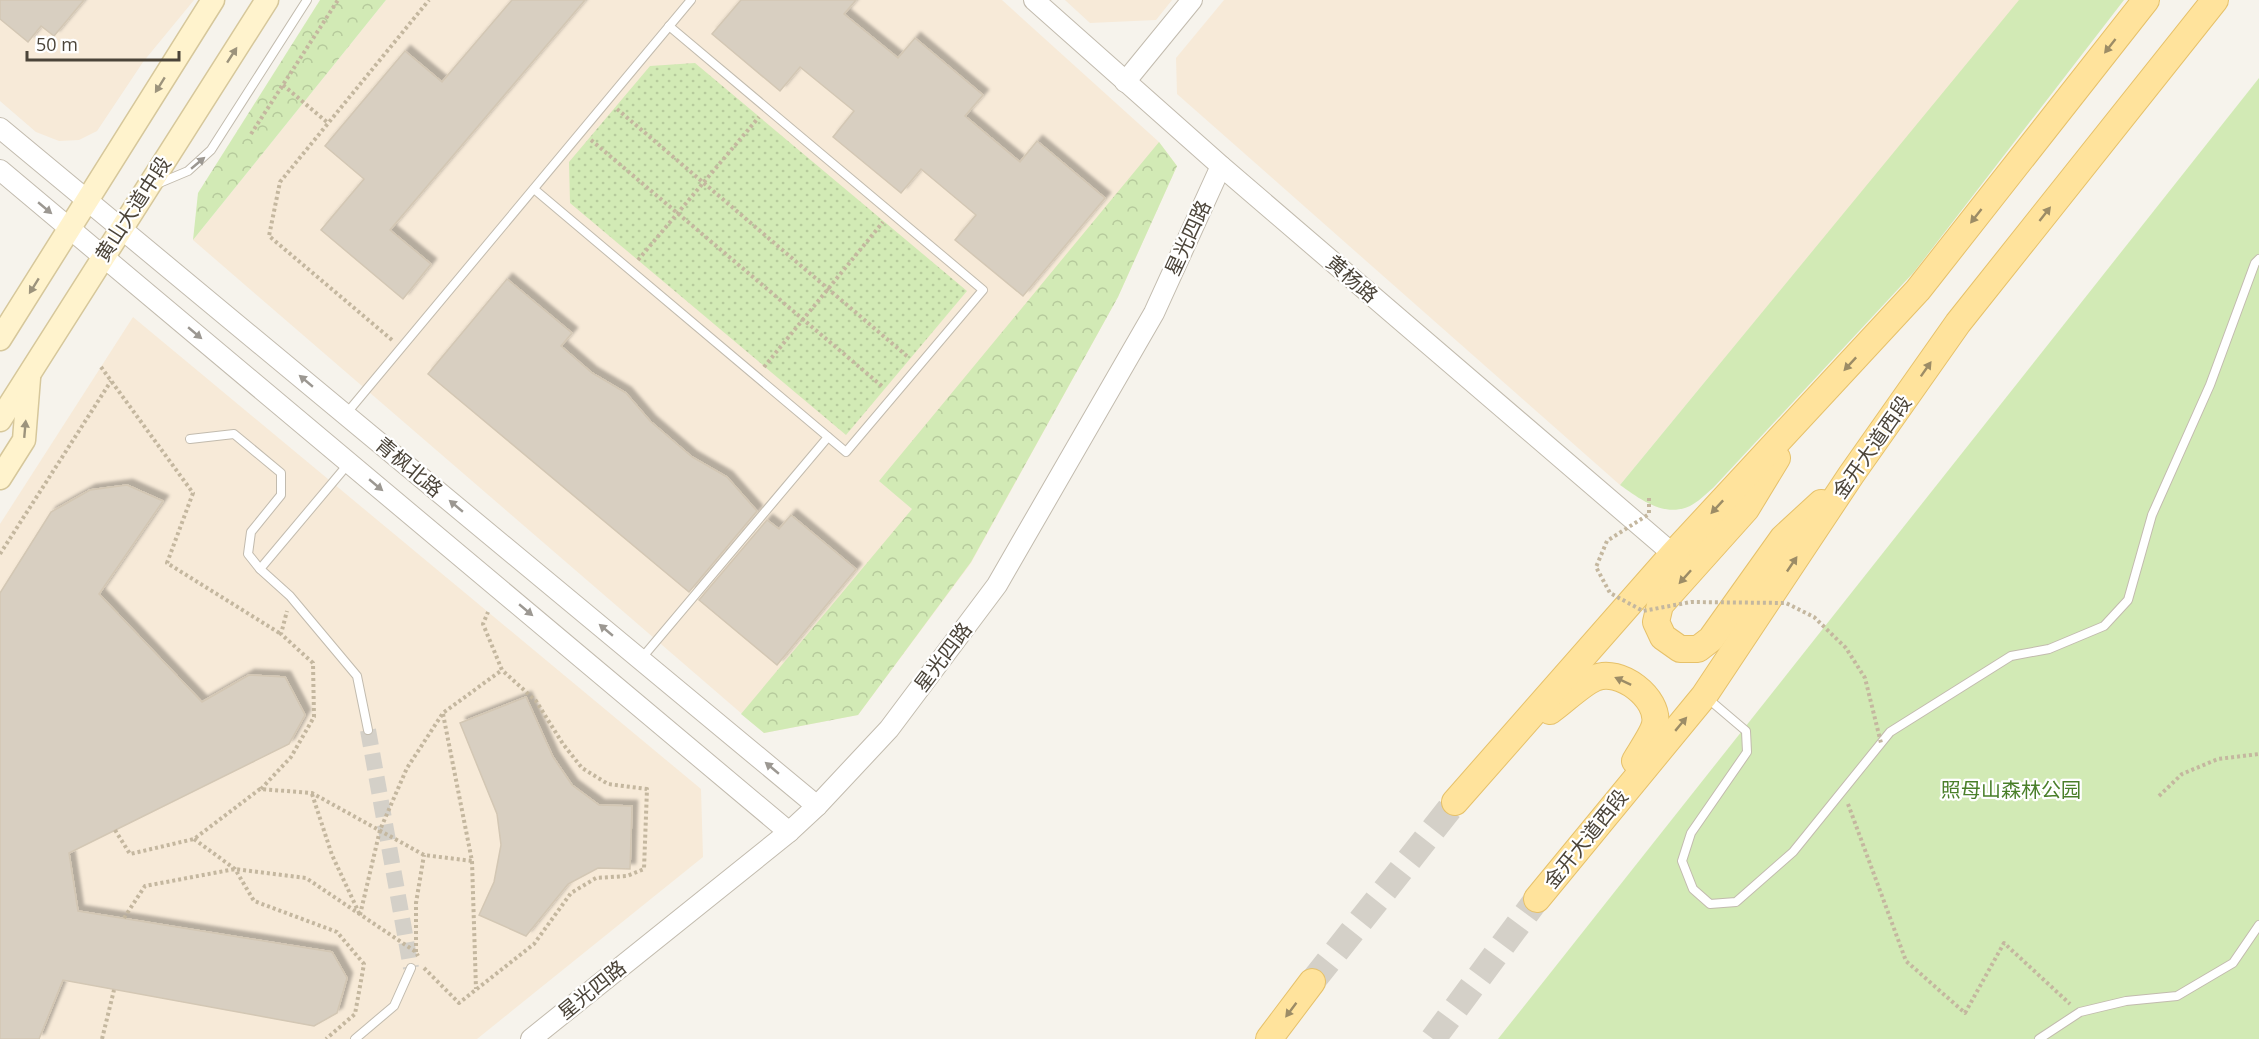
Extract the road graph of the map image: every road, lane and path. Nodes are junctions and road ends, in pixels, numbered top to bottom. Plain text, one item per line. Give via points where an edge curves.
1 (213, 0) edge
2 (267, 0) edge
3 (307, 0) edge
4 (338, 0) edge
5 (429, 0) edge
6 (691, 0) edge
7 (1034, 0) edge
8 (1192, 0) edge
9 (2146, 0) edge
10 (2215, 0) edge
11 (669, 26) junction
12 (1125, 82) junction
13 (283, 85) junction
14 (607, 101) junction
15 (767, 108) junction
16 (328, 123) junction
17 (0, 128) edge
18 (582, 131) junction
19 (250, 134) dead end
20 (1221, 166) junction
21 (0, 170) edge
22 (704, 183) junction
23 (146, 189) junction
24 (534, 189) junction
25 (87, 200) junction
26 (678, 213) junction
27 (891, 213) junction
28 (69, 228) junction
29 (121, 228) junction
30 (103, 255) junction
31 (2259, 259) edge
32 (630, 270) junction
33 (828, 289) junction
34 (803, 319) junction
35 (3, 331) edge
36 (401, 347) junction
37 (919, 366) junction
38 (101, 367) dead end
39 (30, 374) junction
40 (756, 376) junction
41 (111, 381) junction
42 (893, 396) junction
43 (1805, 412) junction
44 (346, 414) junction
45 (0, 420) edge
46 (828, 437) junction
47 (190, 439) dead end
48 (349, 462) junction
49 (1851, 475) junction
50 (0, 478) edge
51 (1648, 498) dead end
52 (0, 554) edge
53 (1672, 554) junction
54 (260, 569) junction
55 (290, 596) junction
56 (488, 612) dead end
57 (281, 634) junction
58 (641, 659) junction
59 (502, 670) junction
60 (1704, 696) junction
61 (443, 713) junction
62 (368, 730) tunnel mouth
63 (1881, 743) junction
64 (1506, 744) junction
65 (2259, 754) edge
66 (260, 789) junction
67 (1843, 790) junction
68 (312, 793) junction
69 (2159, 796) dead end
70 (1455, 802) tunnel mouth
71 (817, 806) junction
72 (1604, 816) junction
73 (116, 830) dead end
74 (380, 830) junction
75 (789, 832) junction
76 (194, 839) junction
77 (424, 855) junction
78 (472, 861) junction
79 (235, 869) junction
80 (1537, 899) tunnel mouth
81 (360, 915) junction
82 (124, 918) dead end
83 (2259, 925) edge
84 (416, 952) junction
85 (411, 968) tunnel mouth
86 (1312, 982) tunnel mouth
87 (476, 989) junction
88 (114, 990) dead end
89 (2080, 1012) junction
90 (102, 1039) edge
91 (326, 1039) edge
92 (355, 1039) edge
93 (531, 1039) edge
94 (1269, 1039) edge
95 (2039, 1039) edge

1 -> 25 main road
23 -> 2 main road, 黄山大道中段
23 -> 3 lane via 188,171 211,150
4 - 13 path
5 - 16 path
6 - 11 lane
7 - 12 street, 黄杨路
8 - 12 street
9 -> 43 main road via 1918,290
49 -> 10 main road, 金开大道西段 via 1958,323
11 - 14 lane
11 - 15 lane
12 - 20 street, 黄杨路
13 - 16 path
13 - 19 path
14 - 18 lane
14 - 22 path
15 - 22 path
15 - 27 lane
16 - 36 path via 280,182 269,236
17 - 25 street, 青枫北路
18 - 24 lane
18 - 26 path
20 - 53 street, 黄杨路
20 - 71 street, 星光四路 via 1154,313 997,585 889,729
21 -> 28 street, 青枫北路
22 - 26 path
22 - 33 path
23 - 29 main road, 黄山大道中段
24 - 32 lane
24 - 36 lane
25 - 28 main road
25 - 29 street, 青枫北路
26 - 32 path
26 - 34 path
27 - 33 path
27 - 37 lane via 983,290
28 - 30 street, 青枫北路
28 -> 35 main road
29 - 30 main road, 黄山大道中段
44 -> 29 street, 青枫北路
30 - 39 main road, 黄山大道中段
30 -> 48 street, 青枫北路
31 - 63 lane via 2210,385 2152,515 2128,600 2104,626 2049,650 2012,656 1890,732
32 - 40 lane
33 - 34 path
33 - 37 path
34 - 40 path
34 - 42 path
36 - 44 lane
37 - 42 lane
38 - 41 path
39 - 45 main road, 黄山大道中段
50 -> 39 main road via 24,440
40 - 46 lane
41 - 52 path
41 - 57 path via 193,494 167,563
42 - 46 lane via 846,452
43 -> 49 main road via 1746,509 1660,605 1656,622 1663,637 1680,649 1698,649 1711,639 1783,538
43 -> 53 main road
58 -> 44 street, 青枫北路
46 - 58 lane
47 - 54 lane via 234,434 280,473 281,495 251,532 248,554
48 - 54 lane
48 -> 75 street, 青枫北路
60 -> 49 main road, 金开大道西段
51 - 63 path, bridge via 1649,514 1607,541 1596,567 1610,594 1643,611 1691,602 1786,603 1814,617 1846,648 1865,678
53 - 64 main road
54 - 55 lane
55 - 57 path
55 - 62 lane via 357,676
56 - 59 path via 483,624
57 - 66 path via 314,663 314,717 291,758
71 -> 58 street, 青枫北路
59 - 61 path
59 - 87 path via 536,701 582,768 608,784 647,789 644,869 627,876 596,878 571,894 534,944
60 - 67 lane via 1746,731 1747,752 1691,833 1682,861 1693,889 1710,904 1736,902 1793,852
72 -> 60 main road, 金开大道西段
61 - 74 path via 407,768
61 - 78 path
63 - 67 lane
64 - 70 main road
72 -> 64 main road via 1655,725 1654,708 1629,683 1612,675 1595,677
65 - 69 path via 2218,759 2182,774
66 - 68 path
66 - 76 path
67 - 89 path via 1906,961 1965,1012 2004,943
68 - 74 path
68 - 81 path via 332,855
71 - 75 street, 星光四路
72 - 80 main road, 金开大道西段
73 - 76 path via 130,854
74 - 77 path
74 - 81 path
75 - 93 street, 星光四路
76 - 79 path
77 - 78 path
77 - 84 path via 416,903
78 - 87 path
79 - 81 path via 306,879
79 - 82 path via 145,886
79 - 91 path via 254,901 337,932 364,964 356,1014
81 - 84 path
83 - 89 lane via 2233,963 2177,996 2126,1001
84 - 87 path via 427,973 459,1003
85 - 92 lane via 394,1006
86 -> 94 main road
88 - 90 path
89 - 95 lane

